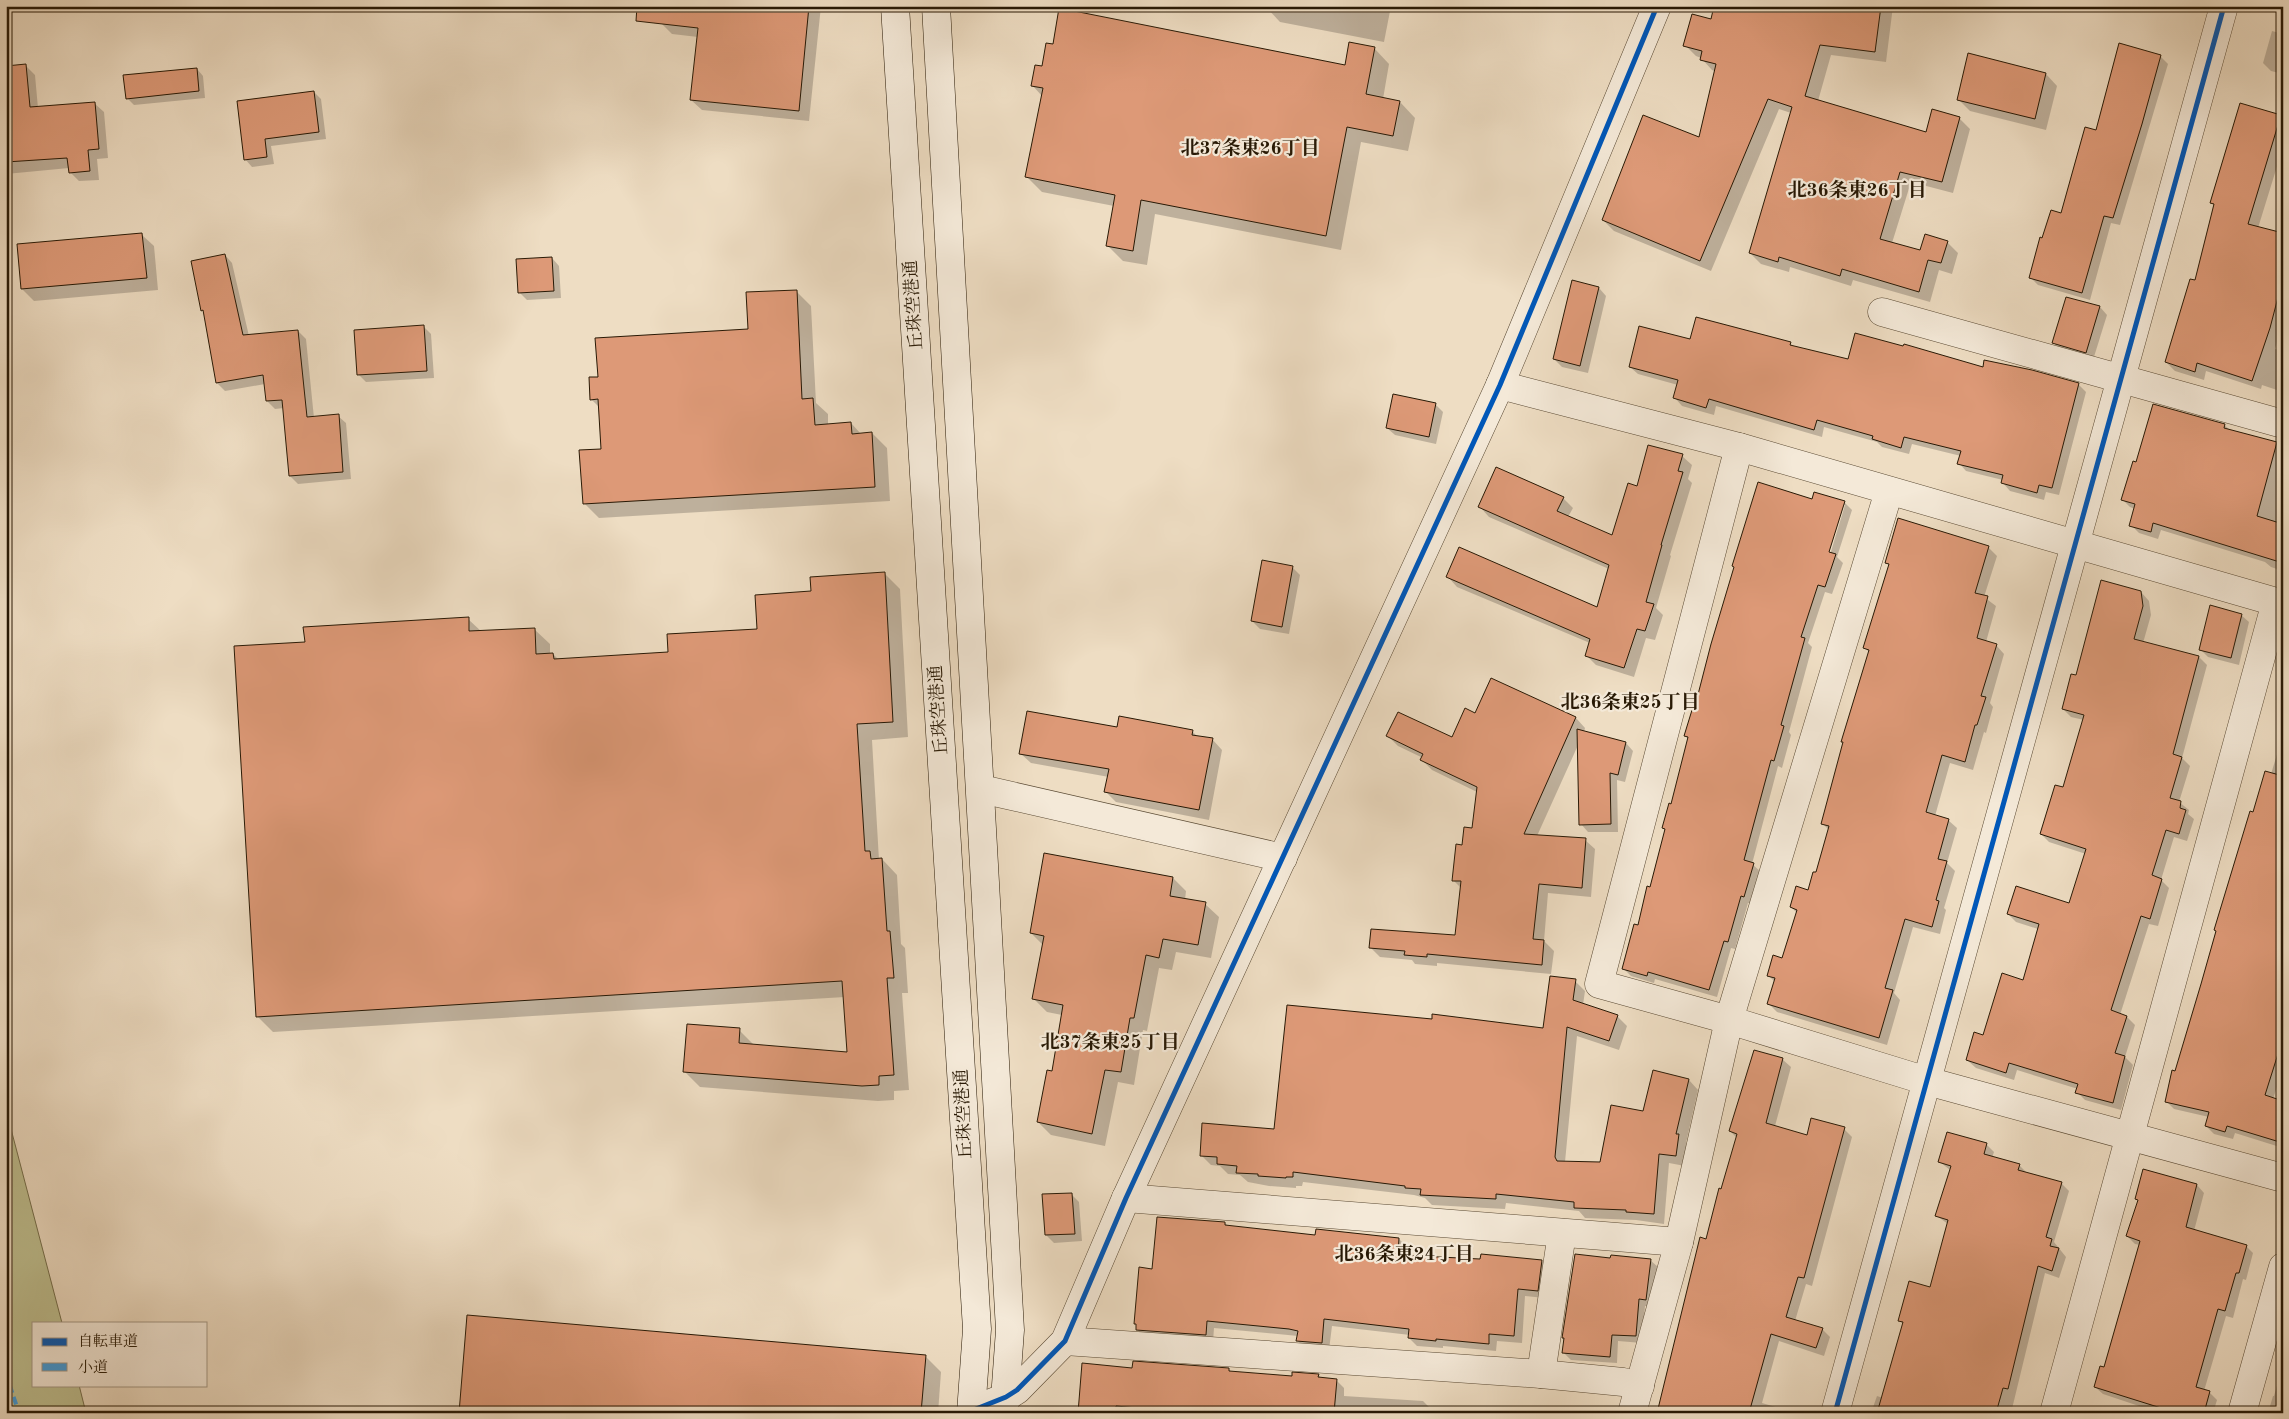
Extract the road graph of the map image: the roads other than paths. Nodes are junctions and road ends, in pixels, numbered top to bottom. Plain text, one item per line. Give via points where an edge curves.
1 (895, 6) edge
2 (936, 6) edge
3 (1658, 6) edge
4 (2224, 6) edge
5 (1882, 312) dead end
6 (2122, 380) junction
7 (1500, 385) junction
8 (2283, 424) edge
9 (1739, 447) junction
10 (1889, 491) junction
11 (2076, 545) junction
12 (2279, 603) edge
13 (981, 788) junction
14 (1283, 858) junction
15 (1729, 1020) junction
16 (1927, 1081) junction
17 (2130, 1135) junction
18 (2283, 1178) edge
19 (1126, 1198) junction
20 (1562, 1233) junction
21 (1679, 1242) junction
22 (2283, 1267) edge
23 (1065, 1341) junction
24 (1541, 1374) junction
25 (1640, 1386) junction
26 (1005, 1405) edge
27 (971, 1412) edge
28 (1632, 1413) edge
29 (1835, 1413) edge
30 (2054, 1413) edge
31 (2242, 1413) edge

1 - 27 street, 丘珠空港通 via 977,1329
2 - 13 street, 丘珠空港通
3 - 7 street
4 - 6 street
5 - 6 street
6 - 8 street
6 - 11 street
7 - 9 street
7 - 14 street
9 - 10 street
9 - 15 street via 1599,984
10 - 11 street
10 - 15 street
11 - 12 street
11 - 16 street
12 - 17 street
13 - 14 street
13 - 26 street, 丘珠空港通 via 1010,1330
14 - 19 street
15 - 16 street
15 - 21 street
16 - 17 street
16 - 29 street
17 - 18 street
17 - 30 street
19 - 20 street
19 - 23 street
20 - 21 street
20 - 24 street
21 - 25 street
22 - 31 street
23 - 24 street
23 - 26 street
24 - 25 street
25 - 28 street
26 - 27 street

